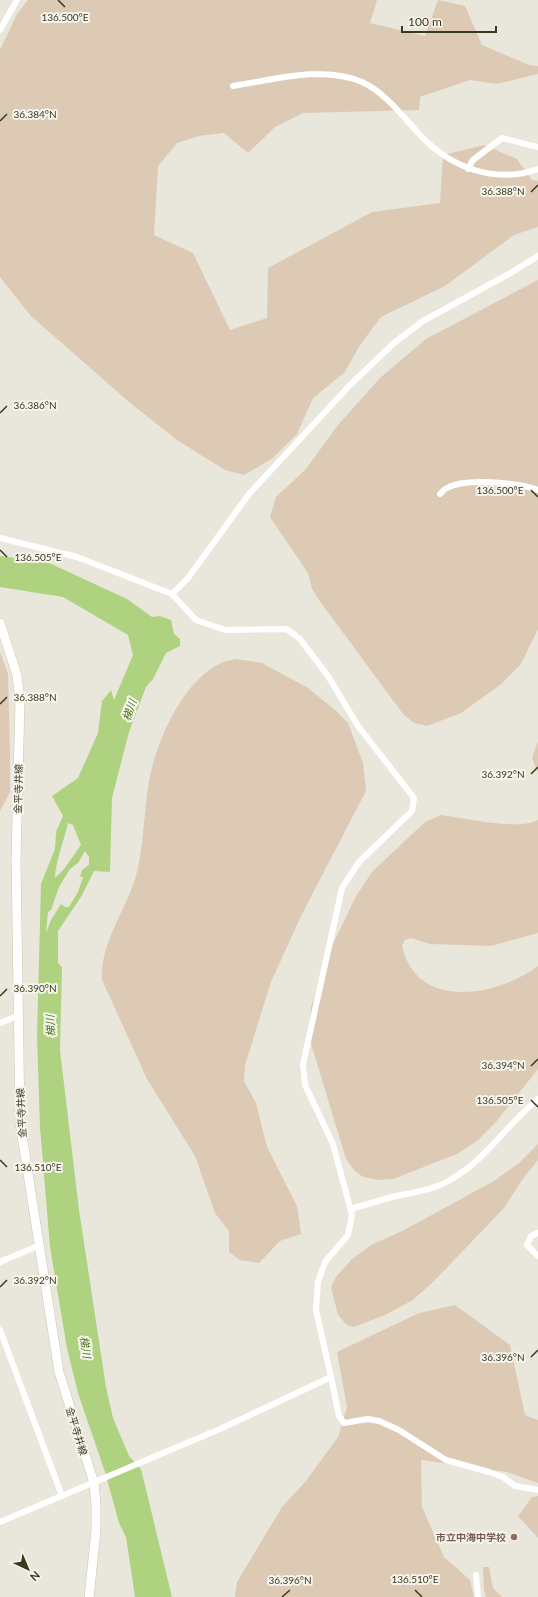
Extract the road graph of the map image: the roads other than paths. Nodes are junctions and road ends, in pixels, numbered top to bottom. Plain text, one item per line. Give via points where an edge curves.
1 (17, 0) edge
2 (0, 30) edge
3 (233, 86) dead end
4 (538, 147) edge
5 (468, 169) junction
6 (538, 169) edge
7 (538, 256) edge
8 (538, 490) edge
9 (440, 494) dead end
10 (0, 538) edge
11 (172, 594) junction
12 (0, 623) edge
13 (20, 1015) junction
14 (0, 1022) edge
15 (538, 1100) edge
16 (350, 1209) junction
17 (538, 1233) edge
18 (40, 1245) junction
19 (538, 1256) edge
20 (0, 1262) edge
21 (0, 1330) edge
22 (331, 1377) junction
23 (94, 1484) junction
24 (538, 1490) edge
25 (62, 1496) junction
26 (0, 1522) edge
27 (476, 1575) dead end
28 (89, 1597) edge
29 (478, 1597) edge

1 - 2 street
3 - 5 street via 306,75 341,76 363,83 389,101 439,152
4 - 5 street via 502,138 473,160
5 - 6 street via 493,175 523,174
7 - 11 street via 423,321 394,343 350,385 249,494 188,578
8 - 9 street via 510,483 477,482 447,488
10 - 11 street via 77,557
11 - 16 street via 196,620 225,630 287,629 300,639 328,676 358,726 414,798 412,811 359,862 342,888 303,1064 305,1085 333,1144
12 - 13 main road, 金平寺井線 via 17,675 20,701 16,859
13 - 14 street
13 - 18 main road, 金平寺井線 via 20,1122
15 - 16 street via 515,1120 481,1157 450,1180 425,1191
16 - 22 street via 352,1215 348,1235 325,1262 318,1282 316,1310
17 - 19 street via 531,1236 527,1245
18 - 20 street
18 - 23 main road, 金平寺井線 via 58,1372
21 - 25 street
22 - 23 street
22 - 24 street via 339,1416 344,1422 368,1419 379,1421 399,1430 446,1460 503,1477 515,1486
23 - 25 street
23 - 28 main road, 金平寺井線 via 96,1531
25 - 26 street
27 - 29 street

